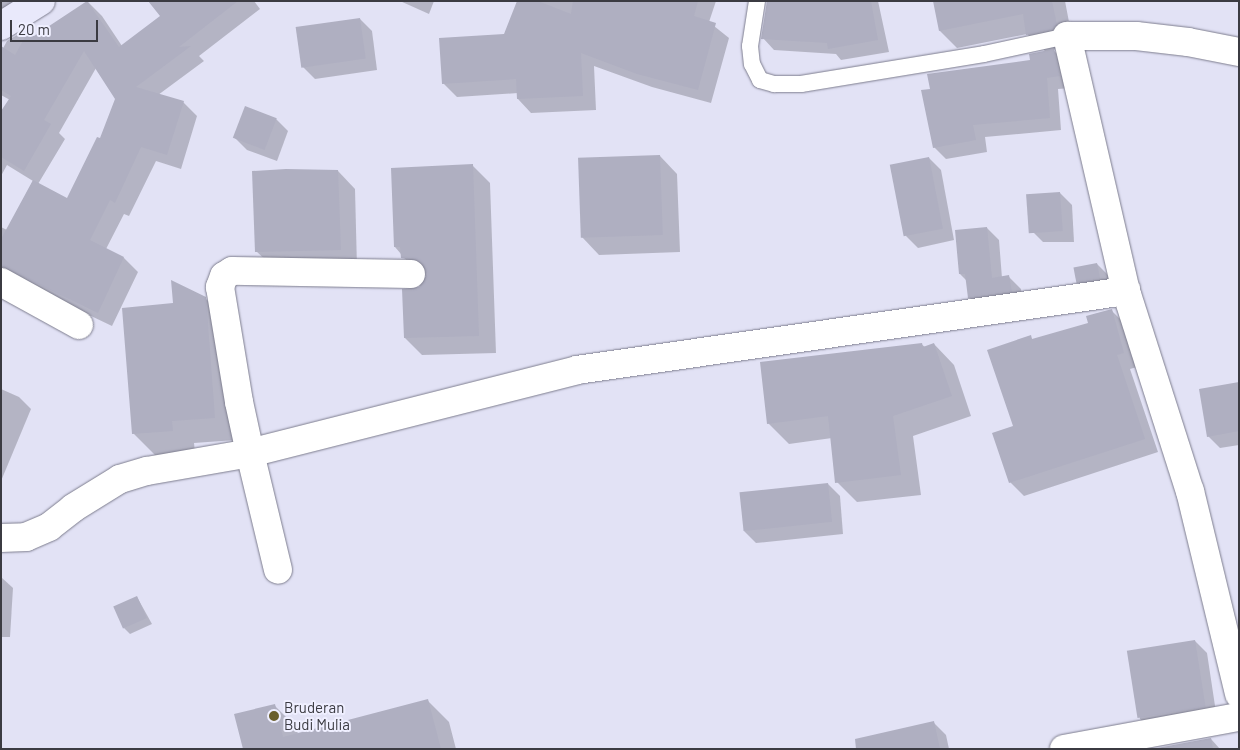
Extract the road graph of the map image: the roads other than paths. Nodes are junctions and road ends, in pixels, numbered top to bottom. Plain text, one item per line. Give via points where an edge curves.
1 (41, 1) edge
2 (757, 1) edge
3 (1, 26) edge
4 (1068, 36) junction
5 (1239, 52) edge
6 (411, 274) dead end
7 (1, 282) edge
8 (1126, 291) junction
9 (79, 325) dead end
10 (250, 453) junction
11 (1, 538) edge
12 (278, 570) dead end
13 (1239, 694) edge
14 (1239, 717) edge
15 (1064, 749) edge

1 - 3 main road
2 - 4 lane via 750,46 752,64 760,80 774,84 801,84 984,54
4 - 5 street via 1136,36
4 - 8 street
6 - 10 street via 232,271 224,276 220,287 238,402
7 - 9 street
8 - 10 street via 578,370
8 - 13 street via 1190,491
10 - 11 street via 147,471 120,479 73,508 50,527 26,537
10 - 12 street
14 - 15 street

